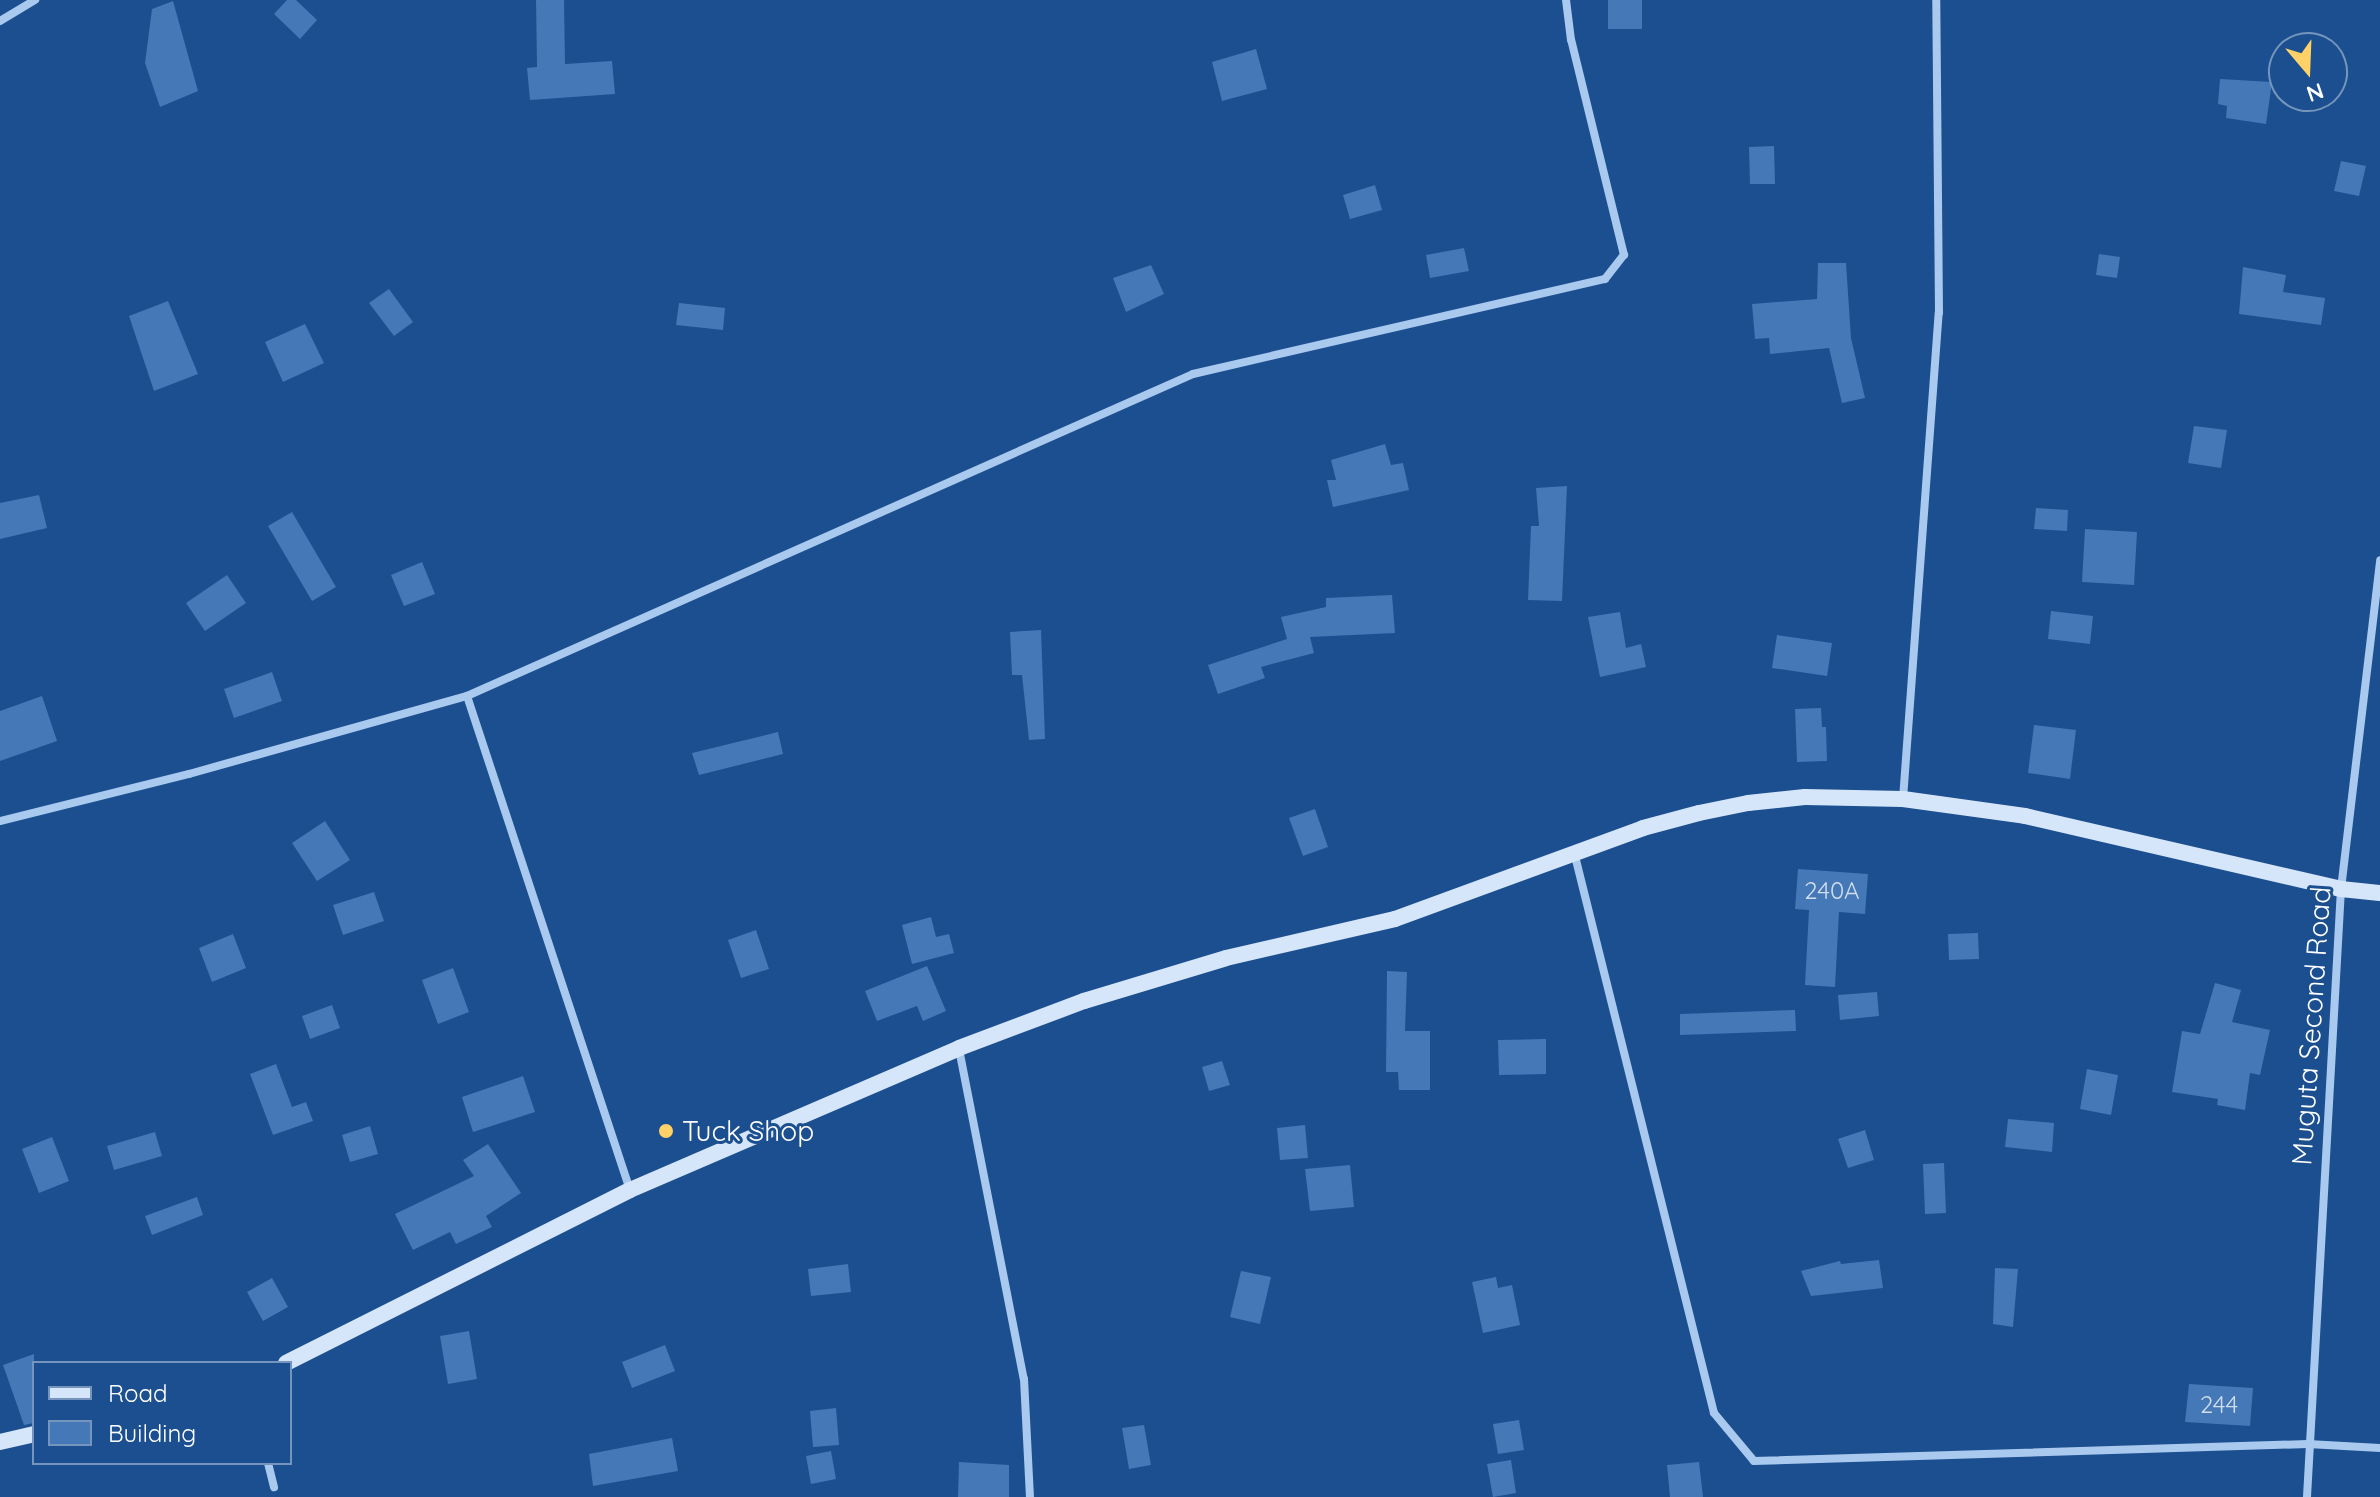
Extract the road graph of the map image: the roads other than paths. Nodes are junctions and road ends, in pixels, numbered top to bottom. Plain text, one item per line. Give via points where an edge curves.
1 (35, 0) edge
2 (1566, 0) edge
3 (1936, 0) edge
4 (0, 21) edge
5 (2380, 560) edge
6 (467, 696) junction
7 (1903, 799) junction
8 (0, 821) edge
9 (1574, 852) junction
10 (2341, 889) junction
11 (2380, 893) edge
12 (959, 1048) junction
13 (630, 1190) junction
14 (290, 1361) edge
15 (32, 1434) edge
16 (0, 1442) edge
17 (2308, 1444) junction
18 (2380, 1448) edge
19 (268, 1465) edge
20 (274, 1487) dead end
21 (1030, 1497) edge
22 (2307, 1497) edge

1 - 4 street
2 - 6 street via 1624,255 1605,279 1193,374
3 - 7 street via 1939,313
5 - 10 street, Muguta Second Road
6 - 8 street
6 - 13 street
7 - 9 street via 1805,797 1748,803 1643,828
7 - 10 street via 2025,816
9 - 12 street via 1395,919 1226,958 1084,1001
9 - 17 street via 1714,1413 1754,1461
10 - 11 street
10 - 17 street, Muguta Second Road
12 - 13 street
12 - 21 street via 1024,1379
13 - 14 street
15 - 16 street
17 - 18 street
17 - 22 street, Muguta Second Road
19 - 20 street

